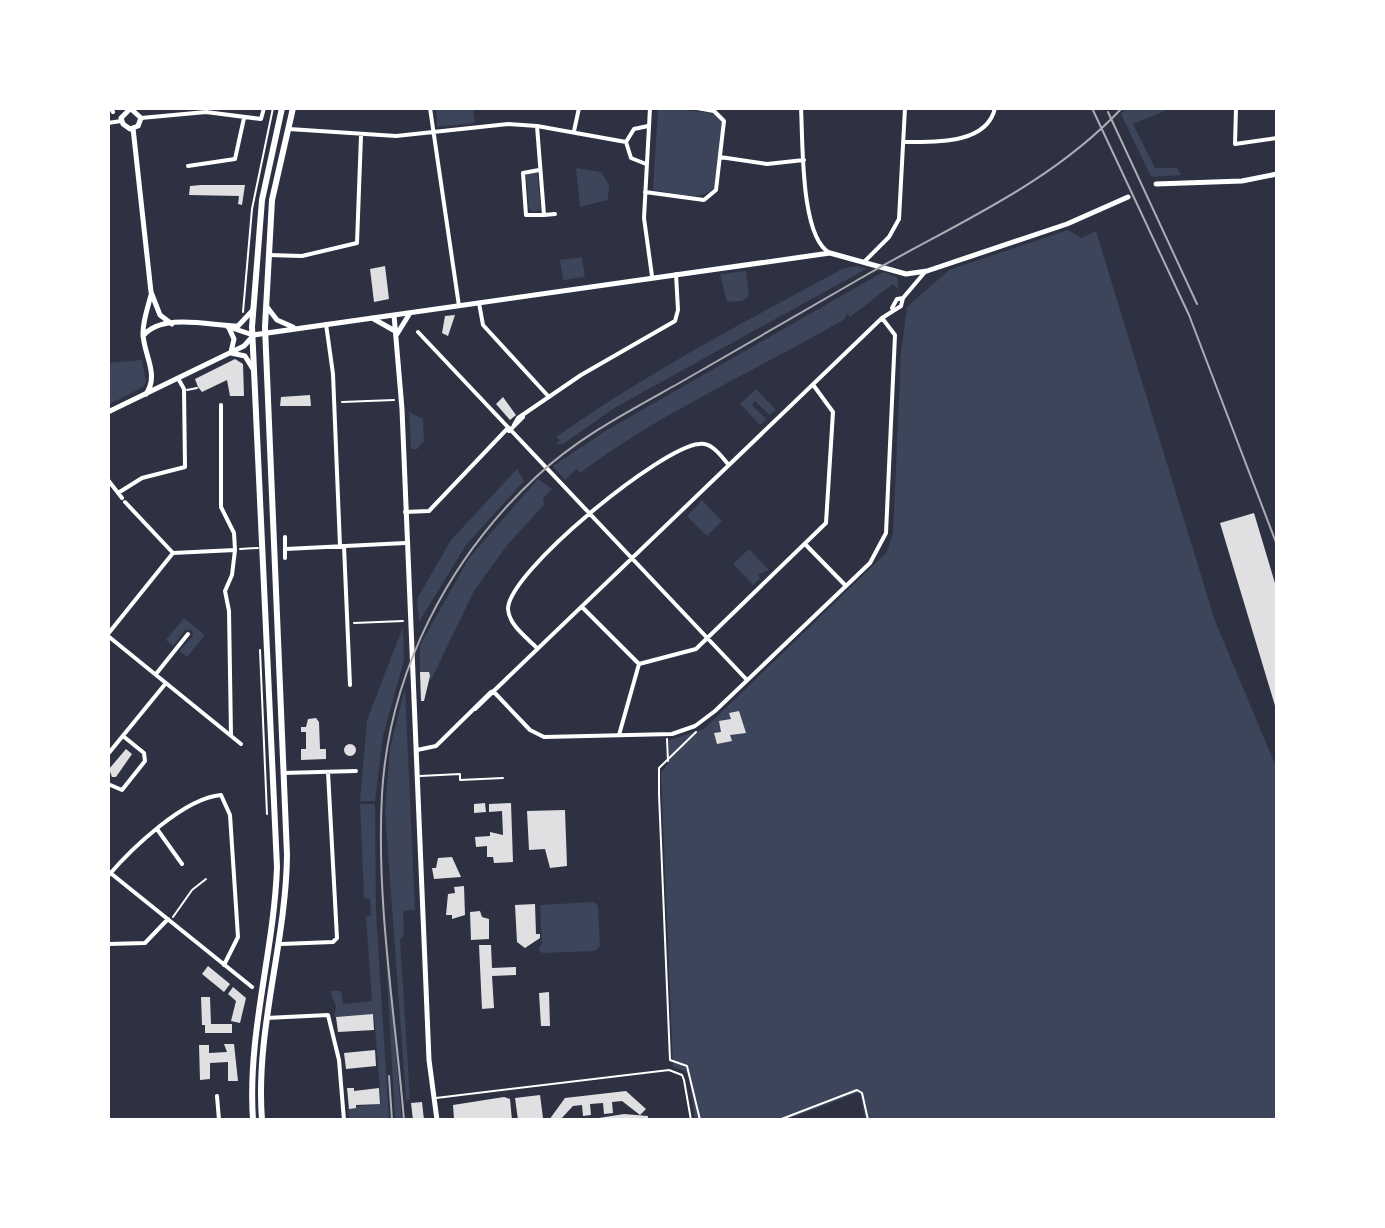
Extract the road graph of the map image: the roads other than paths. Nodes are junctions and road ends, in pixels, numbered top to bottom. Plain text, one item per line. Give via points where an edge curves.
1 (130, 108) edge
2 (264, 108) edge
3 (282, 108) edge
4 (293, 108) edge
5 (430, 108) edge
6 (579, 108) edge
7 (650, 108) edge
8 (697, 108) edge
9 (801, 108) edge
10 (905, 108) edge
11 (995, 108) edge
12 (1236, 108) edge
13 (185, 111) edge
14 (244, 117) junction
15 (141, 118) junction
16 (121, 121) junction
17 (108, 123) edge
18 (537, 126) junction
19 (648, 126) junction
20 (133, 128) junction
21 (287, 129) junction
22 (574, 131) junction
23 (431, 132) junction
24 (361, 136) junction
25 (1277, 138) edge
26 (626, 142) junction
27 (904, 142) junction
28 (720, 157) junction
29 (804, 160) junction
30 (646, 164) junction
31 (188, 166) dead end
32 (539, 170) junction
33 (1277, 174) edge
34 (1156, 184) dead end
35 (645, 192) junction
36 (1128, 197) dead end
37 (555, 214) dead end
38 (544, 215) junction
39 (830, 253) junction
40 (269, 255) junction
41 (865, 261) junction
42 (927, 271) junction
43 (676, 273) junction
44 (652, 276) junction
45 (151, 292) junction
46 (266, 302) junction
47 (479, 303) junction
48 (459, 306) junction
49 (253, 310) junction
50 (410, 313) junction
51 (394, 315) junction
52 (372, 318) junction
53 (882, 318) junction
54 (172, 324) junction
55 (326, 324) junction
56 (226, 326) junction
57 (295, 329) junction
58 (418, 332) dead end
59 (265, 333) junction
60 (396, 333) junction
61 (253, 335) junction
62 (143, 336) junction
63 (230, 353) junction
64 (152, 373) junction
65 (255, 377) junction
66 (177, 381) junction
67 (813, 385) junction
68 (197, 388) dead end
69 (184, 389) junction
70 (146, 394) junction
71 (549, 397) junction
72 (221, 405) dead end
73 (108, 412) edge
74 (508, 430) junction
75 (728, 464) junction
76 (108, 480) edge
77 (122, 498) junction
78 (404, 512) junction
79 (587, 515) junction
80 (285, 537) dead end
81 (405, 543) junction
82 (805, 544) junction
83 (342, 546) junction
84 (286, 549) junction
85 (235, 550) junction
86 (173, 553) junction
87 (285, 558) dead end
88 (631, 560) junction
89 (845, 585) junction
90 (582, 607) junction
91 (188, 634) dead end
92 (108, 635) edge
93 (707, 638) junction
94 (537, 648) junction
95 (639, 664) junction
96 (156, 674) junction
97 (747, 680) junction
98 (166, 683) junction
99 (350, 685) dead end
100 (493, 691) junction
101 (231, 735) junction
102 (619, 735) junction
103 (123, 736) junction
104 (241, 744) dead end
105 (417, 750) junction
106 (108, 754) edge
107 (356, 771) dead end
108 (328, 772) junction
109 (283, 773) junction
110 (419, 776) junction
111 (503, 778) dead end
112 (108, 784) edge
113 (157, 829) junction
114 (182, 864) dead end
115 (109, 873) edge
116 (169, 920) junction
117 (108, 944) edge
118 (281, 944) junction
119 (224, 965) junction
120 (252, 987) dead end
121 (266, 1018) junction
122 (217, 1096) dead end
123 (435, 1099) junction
124 (219, 1120) edge
125 (253, 1120) edge
126 (262, 1120) edge
127 (344, 1120) edge
128 (437, 1120) edge
129 (691, 1120) edge

1 - 15 street
1 - 16 street
2 - 14 street via 263,119
3 - 49 highway via 262,200
4 - 21 highway
5 - 23 street
6 - 22 street
7 - 19 street
8 - 28 street via 714,111 724,121
9 - 29 street
10 - 27 street
11 - 27 street via 989,122 958,140
12 - 25 street via 1235,144
13 - 14 street
13 - 15 street
14 - 31 street via 235,159
15 - 20 street
16 - 17 street
16 - 20 street
18 - 22 street
18 - 23 street
18 - 32 street
19 - 26 street via 634,129
19 - 30 street
20 - 45 street
21 - 24 street
21 - 40 highway via 272,200
22 - 26 street
23 - 24 street
23 - 48 street
24 - 40 street via 357,243 302,256
26 - 30 street via 631,158
27 - 41 street via 899,219
28 - 29 street via 767,164
28 - 35 street via 716,190 704,200
29 - 39 street via 810,222 819,245
30 - 35 street
32 - 38 street
32 - 38 street via 523,173 526,215
33 - 34 street via 1242,181
35 - 44 street
36 - 42 street
37 - 38 street
39 - 41 street
39 - 43 street
40 - 46 highway
41 - 42 street via 906,274
42 - 53 street
43 - 44 street
43 - 71 street via 675,321
44 - 47 street
45 - 54 street via 160,315
45 - 62 street
46 - 57 street via 274,318
46 - 59 highway
47 - 48 street
47 - 71 street via 483,325
48 - 50 street
49 - 56 street via 238,326
49 - 61 highway
50 - 51 street
50 - 60 street
51 - 52 street
51 - 60 street
52 - 55 street
52 - 60 street
53 - 67 street
53 - 89 street via 895,335 886,533 875,557
54 - 56 street
54 - 62 street via 149,329
55 - 57 street
55 - 83 street
56 - 61 street
56 - 63 street via 234,339
57 - 59 street
58 - 74 street
59 - 61 street
59 - 109 highway
60 - 78 street
61 - 63 street
61 - 65 highway
62 - 64 street
63 - 65 street via 248,358
63 - 66 street
64 - 66 street via 159,382
64 - 70 street
65 - 125 highway via 277,867 273,925 254,1031
66 - 69 street
66 - 70 street
67 - 75 street
67 - 82 street via 833,412 831,469 827,520
68 - 69 lane
69 - 77 street via 185,467 142,478
70 - 73 street
71 - 74 street
72 - 85 street via 221,507 234,533
74 - 78 street via 429,511
74 - 79 street
75 - 79 street via 712,447 695,444 622,486
75 - 88 street
76 - 77 street
77 - 86 street
78 - 81 street
79 - 88 street
79 - 94 street via 510,600 513,624
80 - 84 street
81 - 83 street
81 - 105 street
82 - 89 street
82 - 93 street
83 - 84 street
83 - 99 street
84 - 87 street
85 - 86 street
85 - 101 street via 225,591
86 - 92 street
88 - 90 street
88 - 93 street
89 - 97 street
90 - 94 street
90 - 95 street
91 - 96 street
92 - 96 street
93 - 95 street via 690,653
93 - 97 street
94 - 100 street
95 - 102 street
96 - 98 street
97 - 102 street via 695,726 667,734
98 - 101 street
98 - 103 street
100 - 102 street via 539,736
100 - 105 street via 436,746
101 - 104 street
103 - 106 street
103 - 112 street via 144,753 145,761 122,790
105 - 110 street
107 - 108 street
108 - 109 street
108 - 118 street via 337,938
109 - 118 highway via 287,864
110 - 111 lane
110 - 123 street via 429,1060
113 - 114 street
113 - 115 street
113 - 119 street via 218,794 230,815 238,937
115 - 116 street
116 - 117 street via 145,943
116 - 119 street
118 - 121 highway
119 - 120 street
121 - 126 highway
121 - 127 street via 328,1015 339,1060
122 - 124 street
123 - 128 street
123 - 129 lane via 669,1070 682,1075

